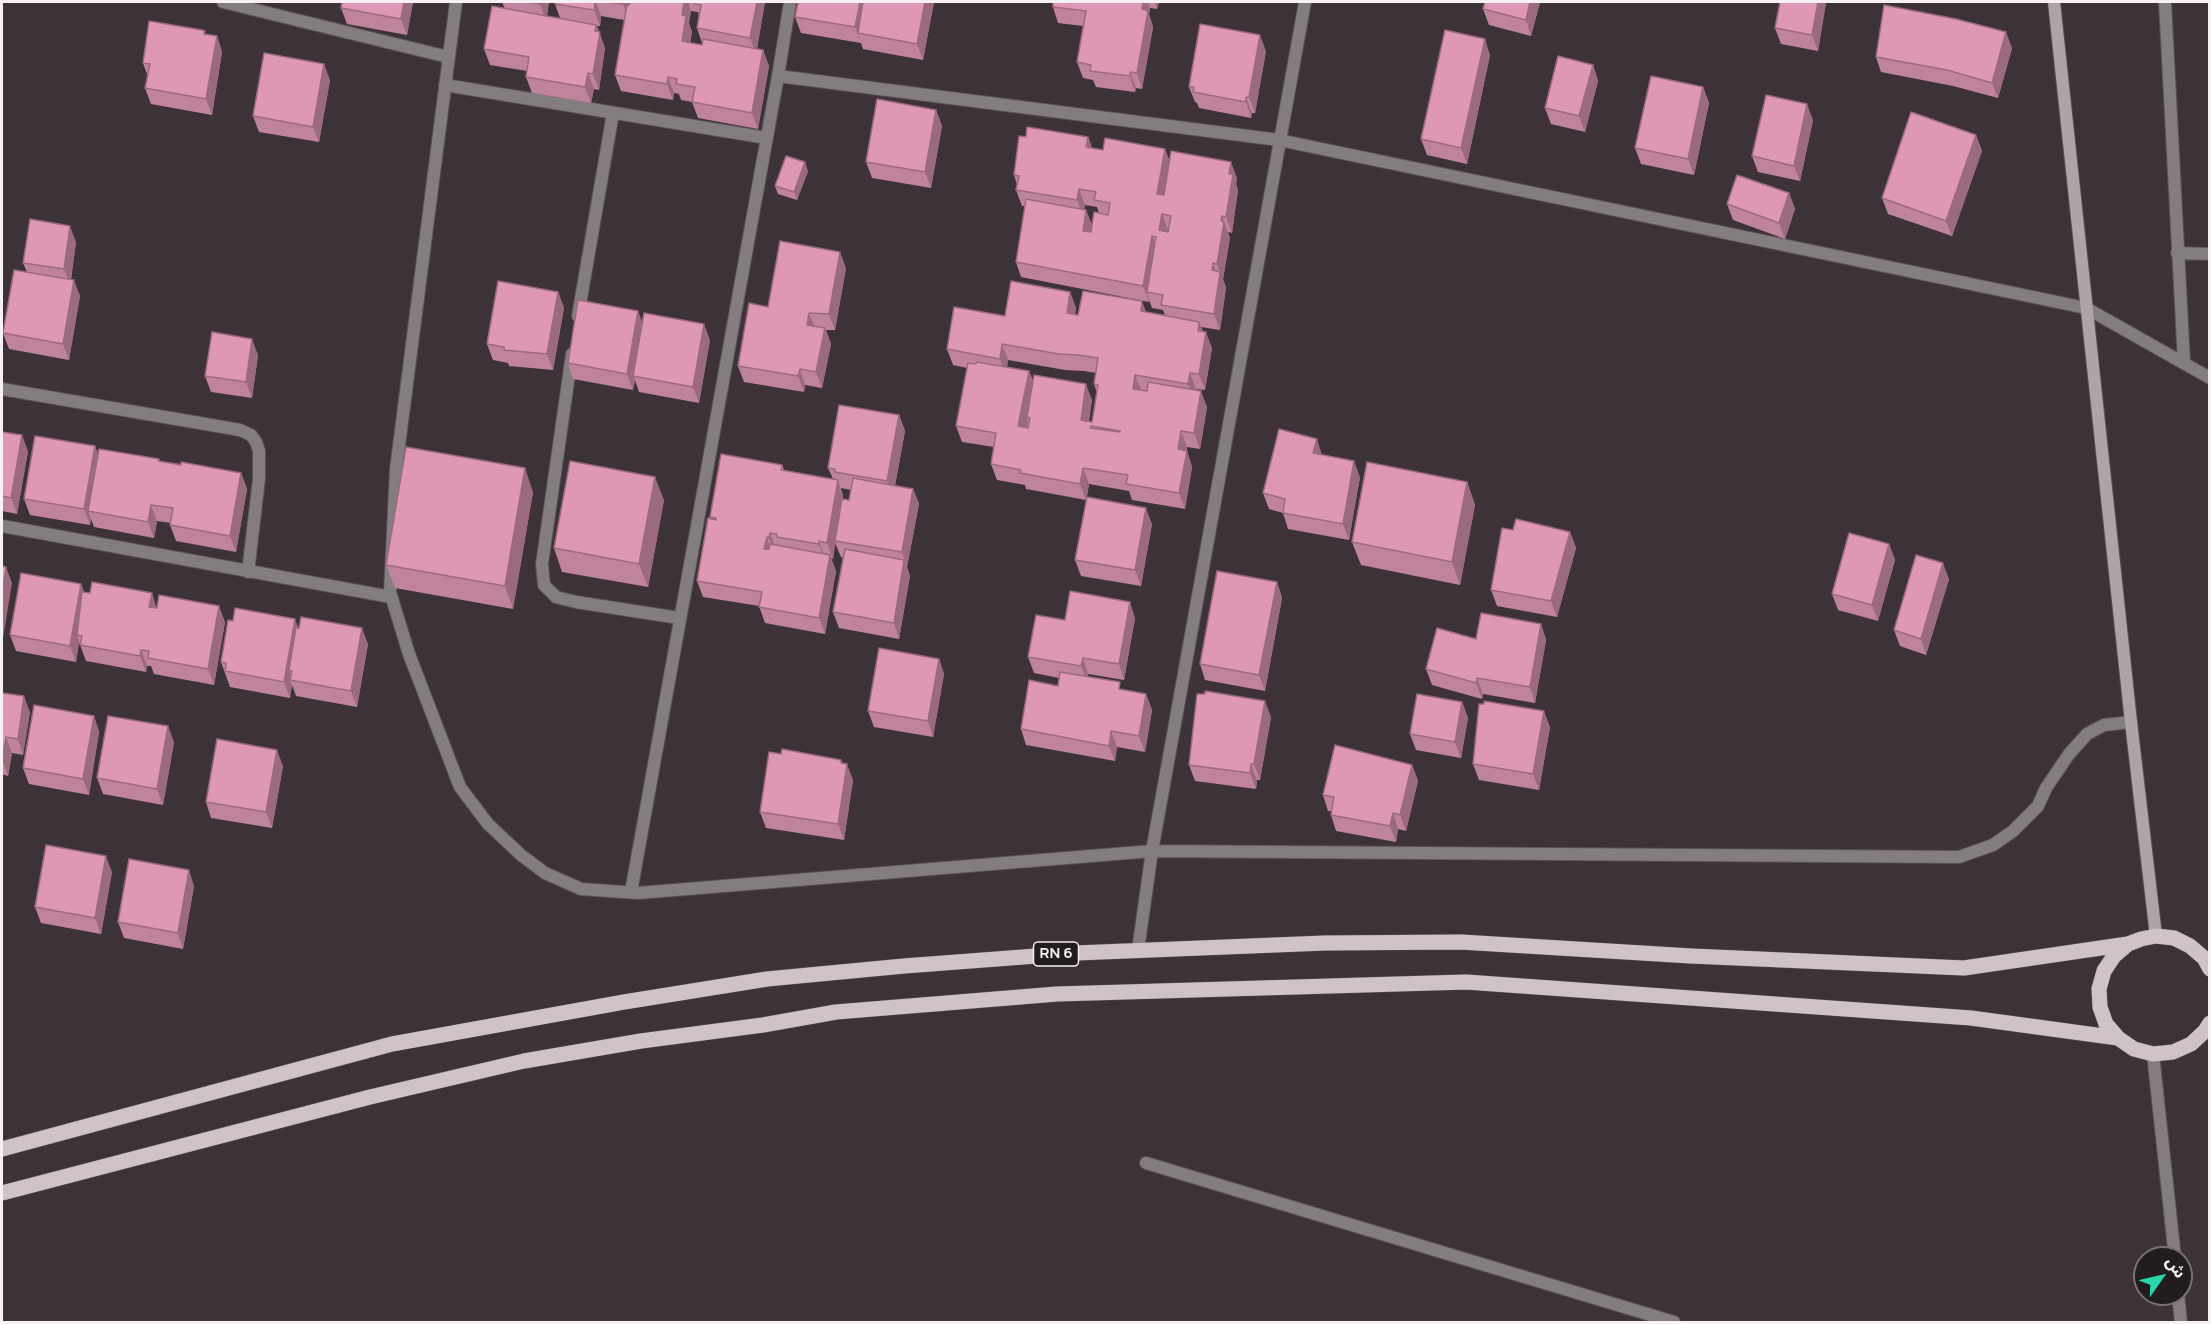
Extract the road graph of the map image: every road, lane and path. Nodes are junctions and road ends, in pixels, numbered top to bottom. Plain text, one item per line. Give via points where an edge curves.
1 (223, 2) edge
2 (456, 2) edge
3 (790, 2) edge
4 (1305, 2) edge
5 (2054, 2) edge
6 (2165, 2) edge
7 (448, 57) junction
8 (778, 76) junction
9 (445, 85) junction
10 (613, 113) junction
11 (767, 138) junction
12 (1279, 140) junction
13 (2177, 252) junction
14 (2210, 254) edge
15 (2086, 308) junction
16 (577, 323) edge
17 (573, 346) edge
18 (2184, 362) junction
19 (2210, 378) edge
20 (2, 389) edge
21 (2, 526) edge
22 (248, 572) junction
23 (391, 597) junction
24 (679, 618) junction
25 (2131, 722) junction
26 (1152, 851) junction
27 (631, 892) junction
28 (2156, 936) junction
29 (2128, 944) junction
30 (1138, 950) junction
31 (2208, 962) edge
32 (2210, 1023) edge
33 (2118, 1038) junction
34 (2210, 1042) edge
35 (2191, 1044) junction
36 (2153, 1054) junction
37 (2, 1149) edge
38 (1146, 1163) dead end
39 (2, 1193) edge
40 (2174, 1246) edge
41 (2179, 1306) edge
42 (1674, 1323) edge
43 (2181, 1323) edge

1 - 7 street
2 - 7 street
3 - 8 street
4 - 12 street
5 - 15 street
6 - 13 street
7 - 9 street
8 - 11 street
8 - 12 street
9 - 10 street
9 - 23 street via 396,469
10 - 11 street
10 - 16 street
11 - 24 street
12 - 15 street
12 - 26 street
13 - 14 street
13 - 18 street
15 - 18 street
15 - 25 street
17 - 24 street via 542,564 544,585 556,597 576,602
18 - 19 street
20 - 22 street via 251,435 259,451 259,478
21 - 22 street
22 - 23 street
23 - 27 street via 460,787 488,825 545,873 581,889
24 - 27 street
25 - 26 street via 2104,725 2087,734 2069,754 2038,806 2013,831 1993,845 1959,857
25 - 28 street
26 - 27 street
26 - 30 street
28 - 29 main road
28 - 31 main road via 2174,938 2190,946
29 - 30 main road, RN 6 via 1964,968 1461,942
29 - 33 main road via 2104,971 2099,989 2106,1024
30 - 37 main road, RN 6 via 767,979 624,1002 392,1044
32 - 35 main road
33 - 36 main road via 2134,1049
33 - 39 main road via 1971,1018 1466,982 1057,994 836,1012 524,1060
34 - 35 main road
35 - 36 main road via 2173,1052
36 - 40 street
38 - 42 street
41 - 43 street

